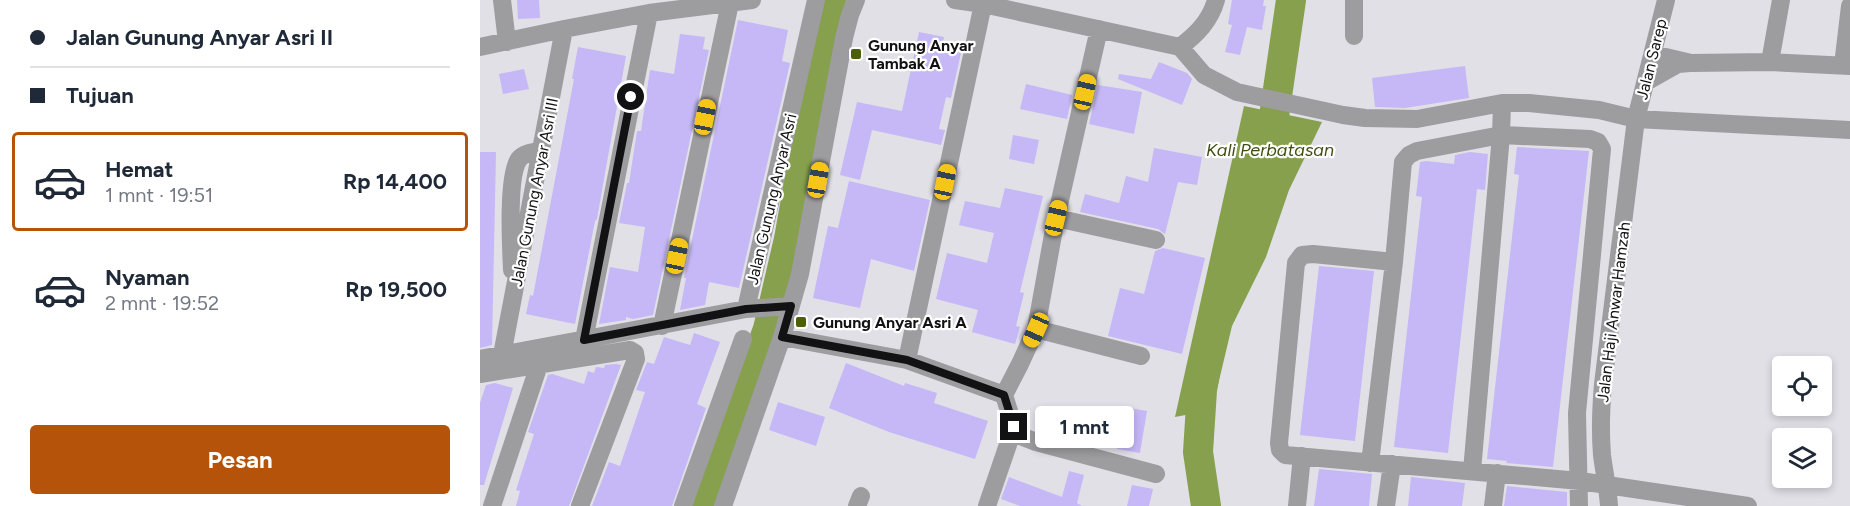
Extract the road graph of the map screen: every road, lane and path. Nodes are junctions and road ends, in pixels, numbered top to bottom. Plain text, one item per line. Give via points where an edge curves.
1 (502, 0) edge
2 (752, 0) edge
3 (816, 0) edge
4 (856, 0) edge
5 (955, 0) edge
6 (1216, 0) edge
7 (1354, 0) edge
8 (1666, 0) edge
9 (1781, 0) edge
10 (730, 3) junction
11 (984, 4) junction
12 (1850, 6) edge
13 (649, 13) junction
14 (564, 29) junction
15 (1099, 29) junction
16 (1354, 36) dead end
17 (507, 42) junction
18 (480, 47) edge
19 (1180, 47) junction
20 (1653, 54) junction
21 (1770, 62) junction
22 (1685, 64) junction
23 (1846, 65) edge
24 (1651, 79) junction
25 (1502, 103) junction
26 (1636, 118) junction
27 (1850, 130) edge
28 (1501, 135) junction
29 (1056, 218) junction
30 (1156, 240) dead end
31 (1394, 262) junction
32 (784, 307) junction
33 (749, 309) junction
34 (662, 326) junction
35 (1036, 330) junction
36 (782, 337) junction
37 (743, 339) dead end
38 (584, 340) junction
39 (502, 355) junction
40 (1141, 356) dead end
41 (480, 359) edge
42 (907, 360) junction
43 (539, 365) junction
44 (480, 374) edge
45 (1004, 395) junction
46 (1014, 427) junction
47 (1302, 456) junction
48 (1370, 463) junction
49 (1392, 464) junction
50 (1472, 471) junction
51 (1497, 473) junction
52 (1156, 474) dead end
53 (1580, 482) junction
54 (1608, 487) junction
55 (1644, 499) edge
56 (492, 506) edge
57 (580, 506) edge
58 (683, 506) edge
59 (723, 506) edge
60 (987, 506) edge
61 (1297, 506) edge
62 (1386, 506) edge
63 (1493, 506) edge
64 (1579, 506) edge
65 (1609, 506) edge
66 (1748, 506) edge

1 - 17 street
2 - 10 street
3 - 33 street, Jalan Gunung Anyar Asri
4 - 32 street via 844,38 800,274
5 - 11 street
6 - 19 street via 1213,12 1197,34
7 - 16 street
8 - 20 street, Jalan Sarep
9 - 21 street
10 - 13 street
10 - 34 street
11 - 15 street
11 - 42 street
12 - 23 street
13 - 14 street
13 - 38 street
14 - 17 street
14 - 39 street, Jalan Gunung Anyar Asri III
15 - 19 street
15 - 29 street
17 - 18 street
19 - 25 street via 1204,75 1237,92 1343,115 1417,119
20 - 22 street
20 - 24 street, Jalan Sarep
21 - 22 street
21 - 23 street
22 - 24 street
24 - 26 street, Jalan Sarep
25 - 26 street via 1566,106
25 - 28 street
26 - 27 street
26 - 54 street, Jalan Haji Anwar Hamzah via 1600,421
28 - 31 street via 1417,151 1403,162
28 - 50 street
28 - 53 street via 1590,139 1602,149 1577,413
29 - 30 street
29 - 35 street
31 - 47 street via 1313,254 1302,255 1296,263 1279,442 1285,455
31 - 48 street
32 - 33 street, Jalan Gunung Anyar Asri
32 - 36 street
33 - 34 street, Jalan Gunung Anyar Asri
34 - 38 street, Jalan Gunung Anyar Asri
35 - 40 street
35 - 45 street
36 - 42 street
36 - 59 street
37 - 58 street
38 - 39 street, Jalan Gunung Anyar Asri
39 - 41 street, Jalan Gunung Anyar Asri
42 - 45 street
43 - 44 street
43 - 56 street
43 - 57 street via 635,352 636,359
45 - 46 street
46 - 52 street via 1018,435 1036,442
46 - 60 street
47 - 48 street
47 - 61 street
48 - 49 street
49 - 50 street
49 - 62 street
50 - 51 street
51 - 53 street
51 - 63 street
53 - 54 street
53 - 64 street
54 - 55 street
54 - 65 street, Jalan Haji Anwar Hamzah
55 - 66 street

